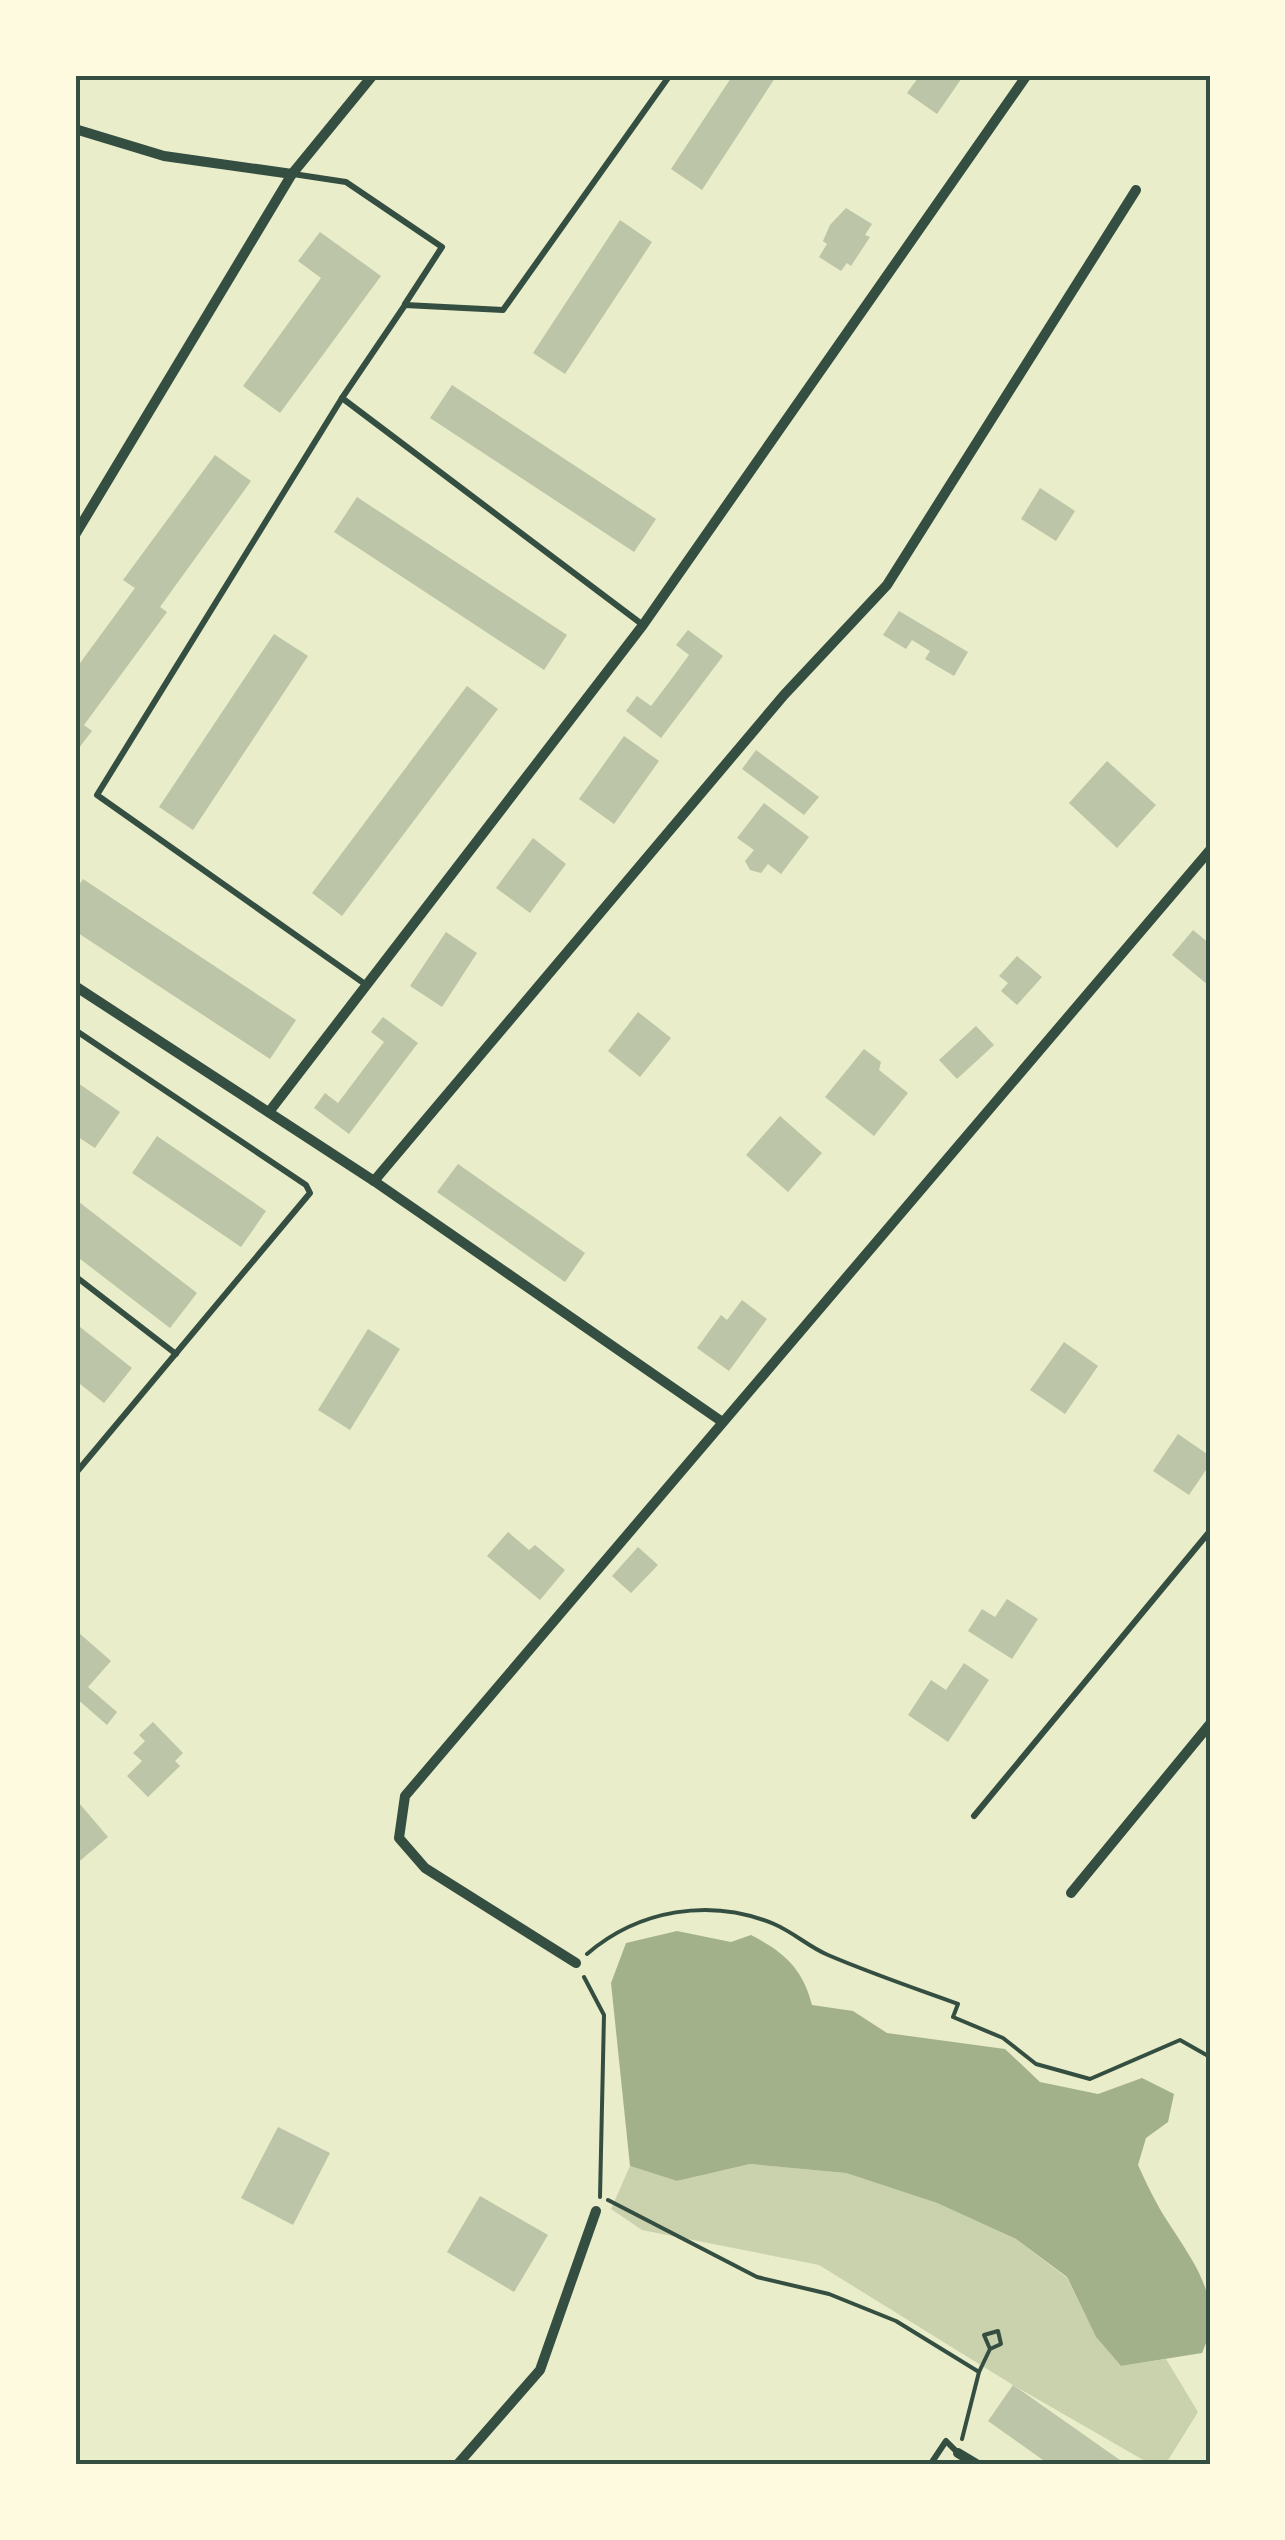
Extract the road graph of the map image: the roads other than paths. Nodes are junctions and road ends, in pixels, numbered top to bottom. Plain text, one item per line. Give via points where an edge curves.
1 (372, 75) edge
2 (670, 75) edge
3 (1027, 75) edge
4 (75, 129) edge
5 (292, 174) junction
6 (1136, 190) dead end
7 (405, 305) junction
8 (342, 398) junction
9 (75, 535) edge
10 (643, 624) junction
11 (1210, 850) edge
12 (365, 984) junction
13 (75, 986) edge
14 (75, 1030) edge
15 (269, 1112) junction
16 (374, 1181) junction
17 (75, 1276) edge
18 (176, 1354) junction
19 (721, 1420) junction
20 (75, 1474) edge
21 (1210, 1531) edge
22 (1210, 1724) edge
23 (974, 1816) dead end
24 (1071, 1893) dead end
25 (576, 1963) road end
26 (596, 2211) road end
27 (958, 2453) joint
28 (457, 2465) edge
29 (930, 2465) edge
30 (978, 2465) edge

1 - 5 street
2 - 7 lane via 504,310
3 - 10 street
4 - 5 street via 164,156
5 - 7 lane via 346,182 442,246
5 - 9 street
6 - 16 street via 887,585 784,695
7 - 8 lane
8 - 10 lane
8 - 12 lane via 97,794
10 - 12 street
11 - 19 street
12 - 15 street
13 - 15 street
14 - 18 lane via 309,1189
15 - 16 street
16 - 19 street
17 - 18 lane
18 - 20 lane
19 - 25 street via 405,1796 399,1838 425,1868
21 - 23 lane
22 - 24 street
26 - 28 street via 540,2370
27 - 29 lane via 946,2441
27 - 30 street

